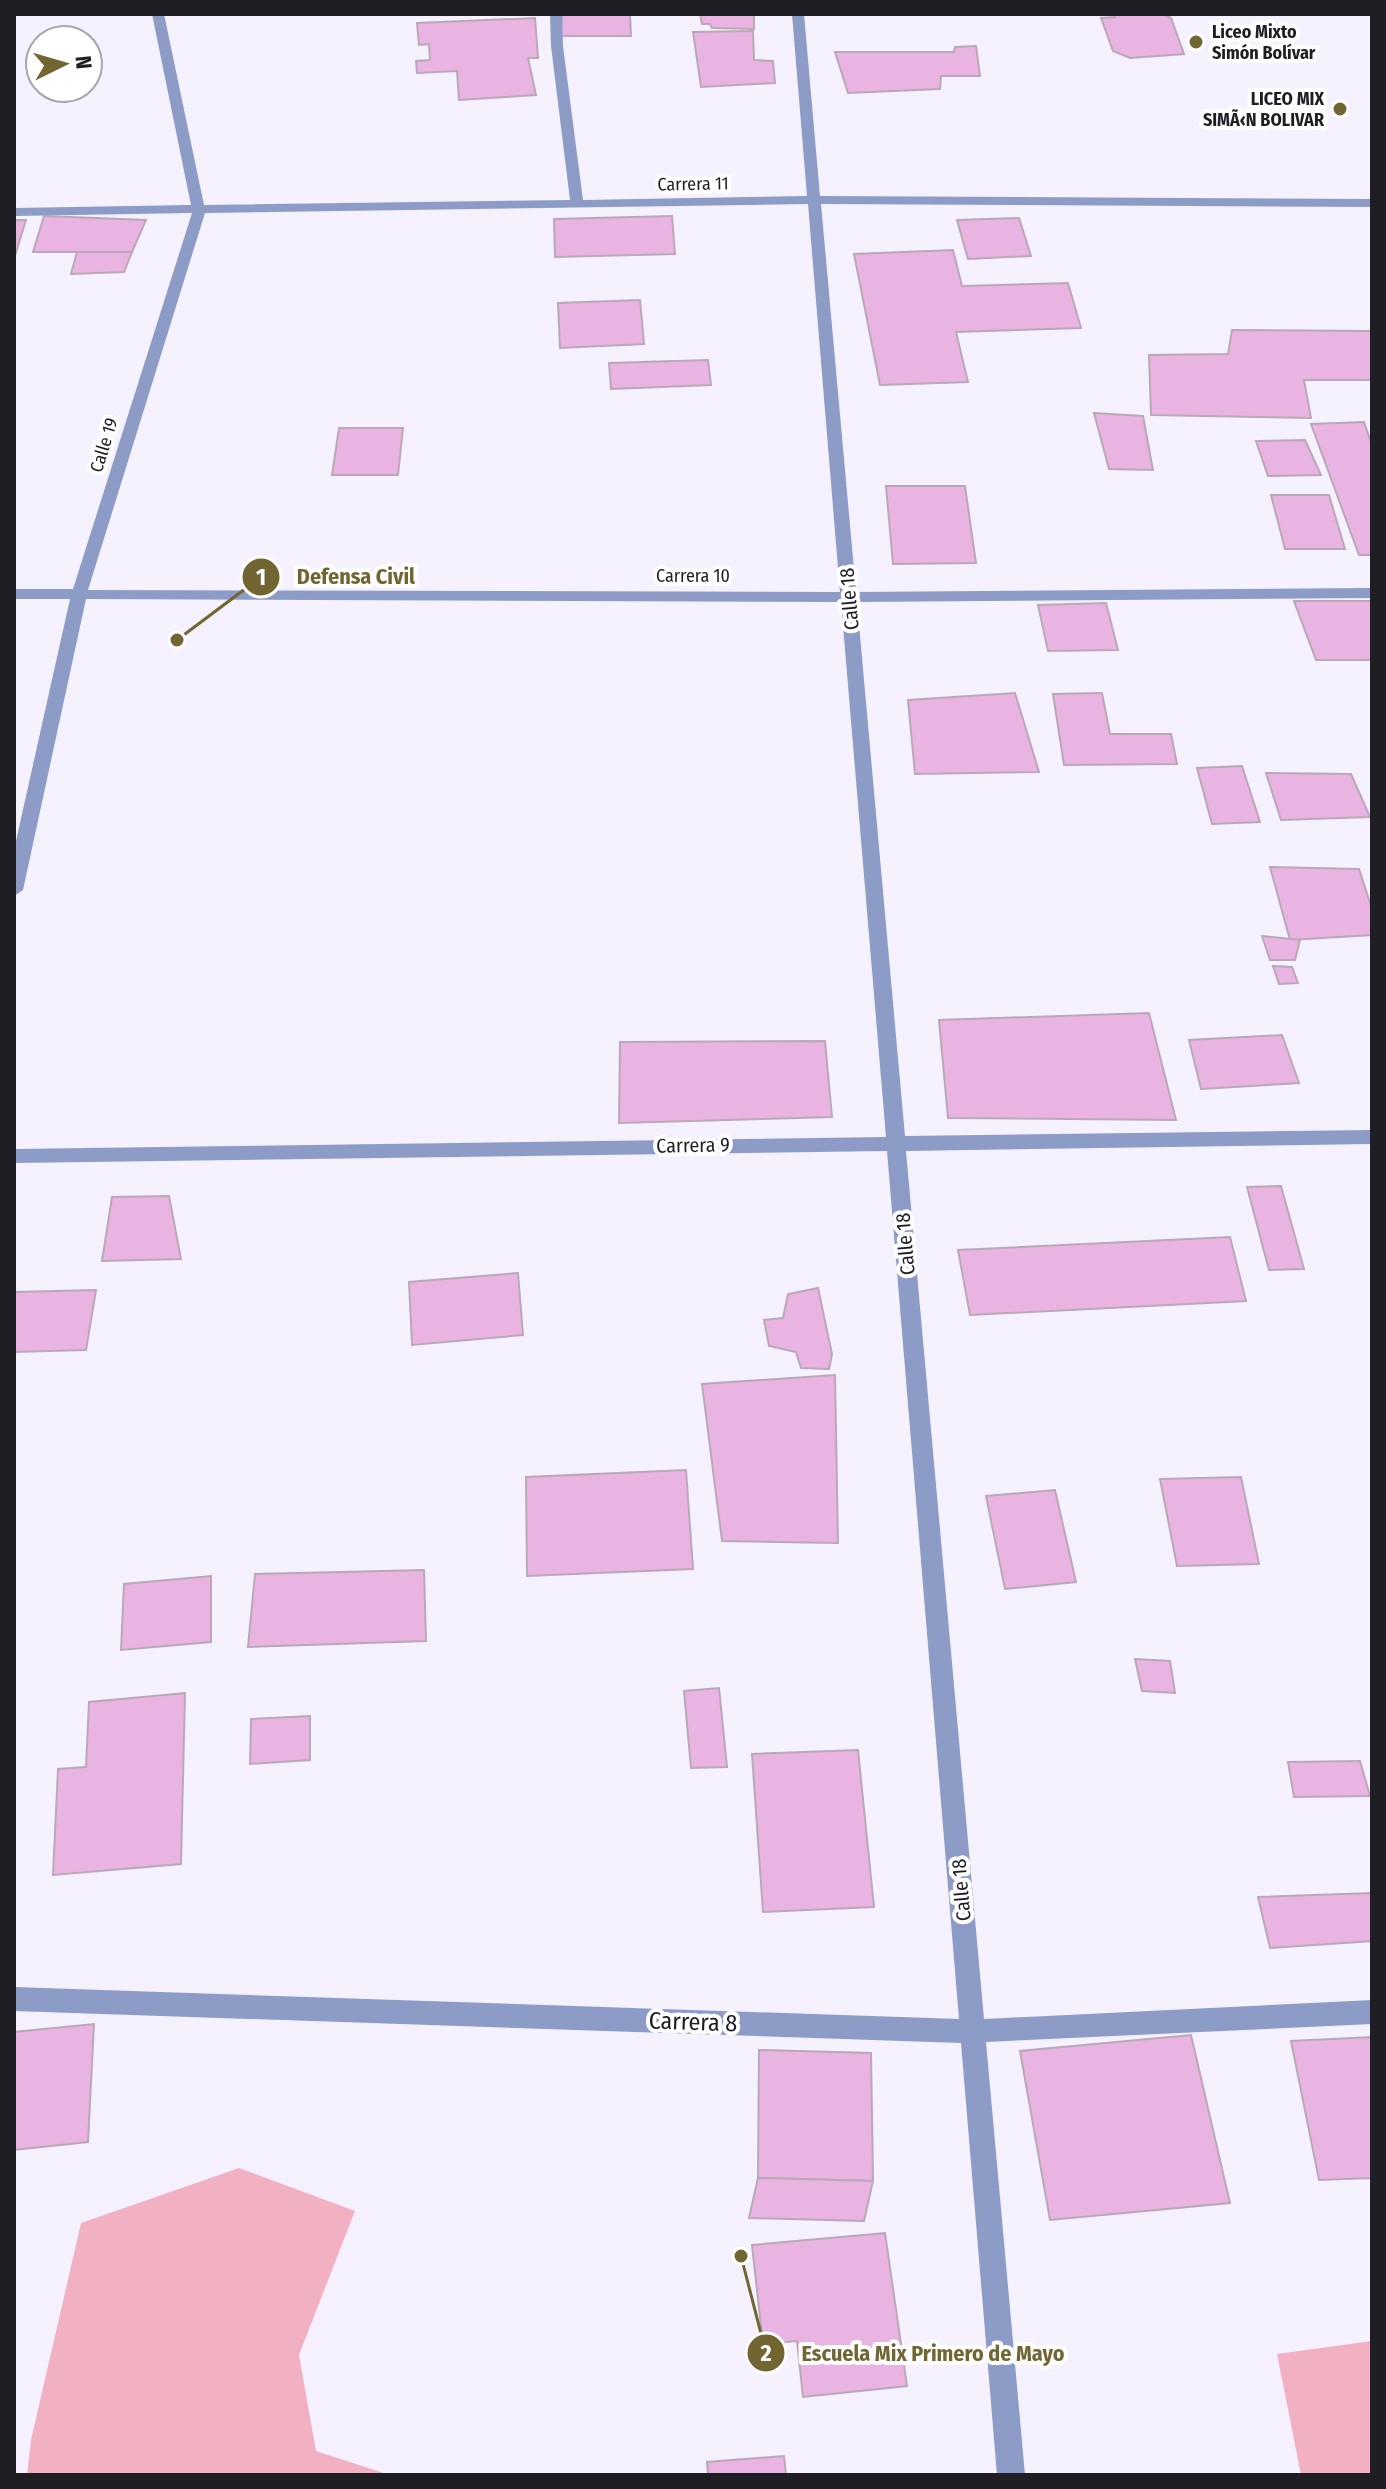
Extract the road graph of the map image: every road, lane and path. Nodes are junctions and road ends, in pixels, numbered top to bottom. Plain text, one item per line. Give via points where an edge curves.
1 (158, 14) edge
2 (556, 14) edge
3 (798, 14) edge
4 (815, 200) junction
5 (1372, 203) edge
6 (577, 205) junction
7 (199, 211) junction
8 (14, 212) edge
9 (1372, 593) edge
10 (14, 594) edge
11 (79, 594) junction
12 (848, 597) junction
13 (14, 890) edge
14 (1372, 1137) edge
15 (896, 1142) junction
16 (14, 1156) edge
17 (14, 1999) edge
18 (1372, 2012) edge
19 (973, 2031) junction
20 (1011, 2475) edge

1 - 7 street, Calle 19
2 - 6 street
3 - 4 street, Calle 18
4 - 5 street, Carrera 11
4 - 6 street, Carrera 11
4 - 12 street, Calle 18
6 - 7 street, Carrera 11
7 - 8 street, Carrera 11
7 - 11 street, Calle 19
9 - 12 street, Carrera 10
10 - 11 street, Carrera 10
11 - 12 street, Carrera 10
11 - 13 street, Calle 19
12 - 15 street, Calle 18
14 - 15 street, Carrera 9
15 - 16 street, Carrera 9
15 - 19 street, Calle 18
17 - 19 street, Carrera 8
18 - 19 street, Carrera 8
19 - 20 street, Calle 18

